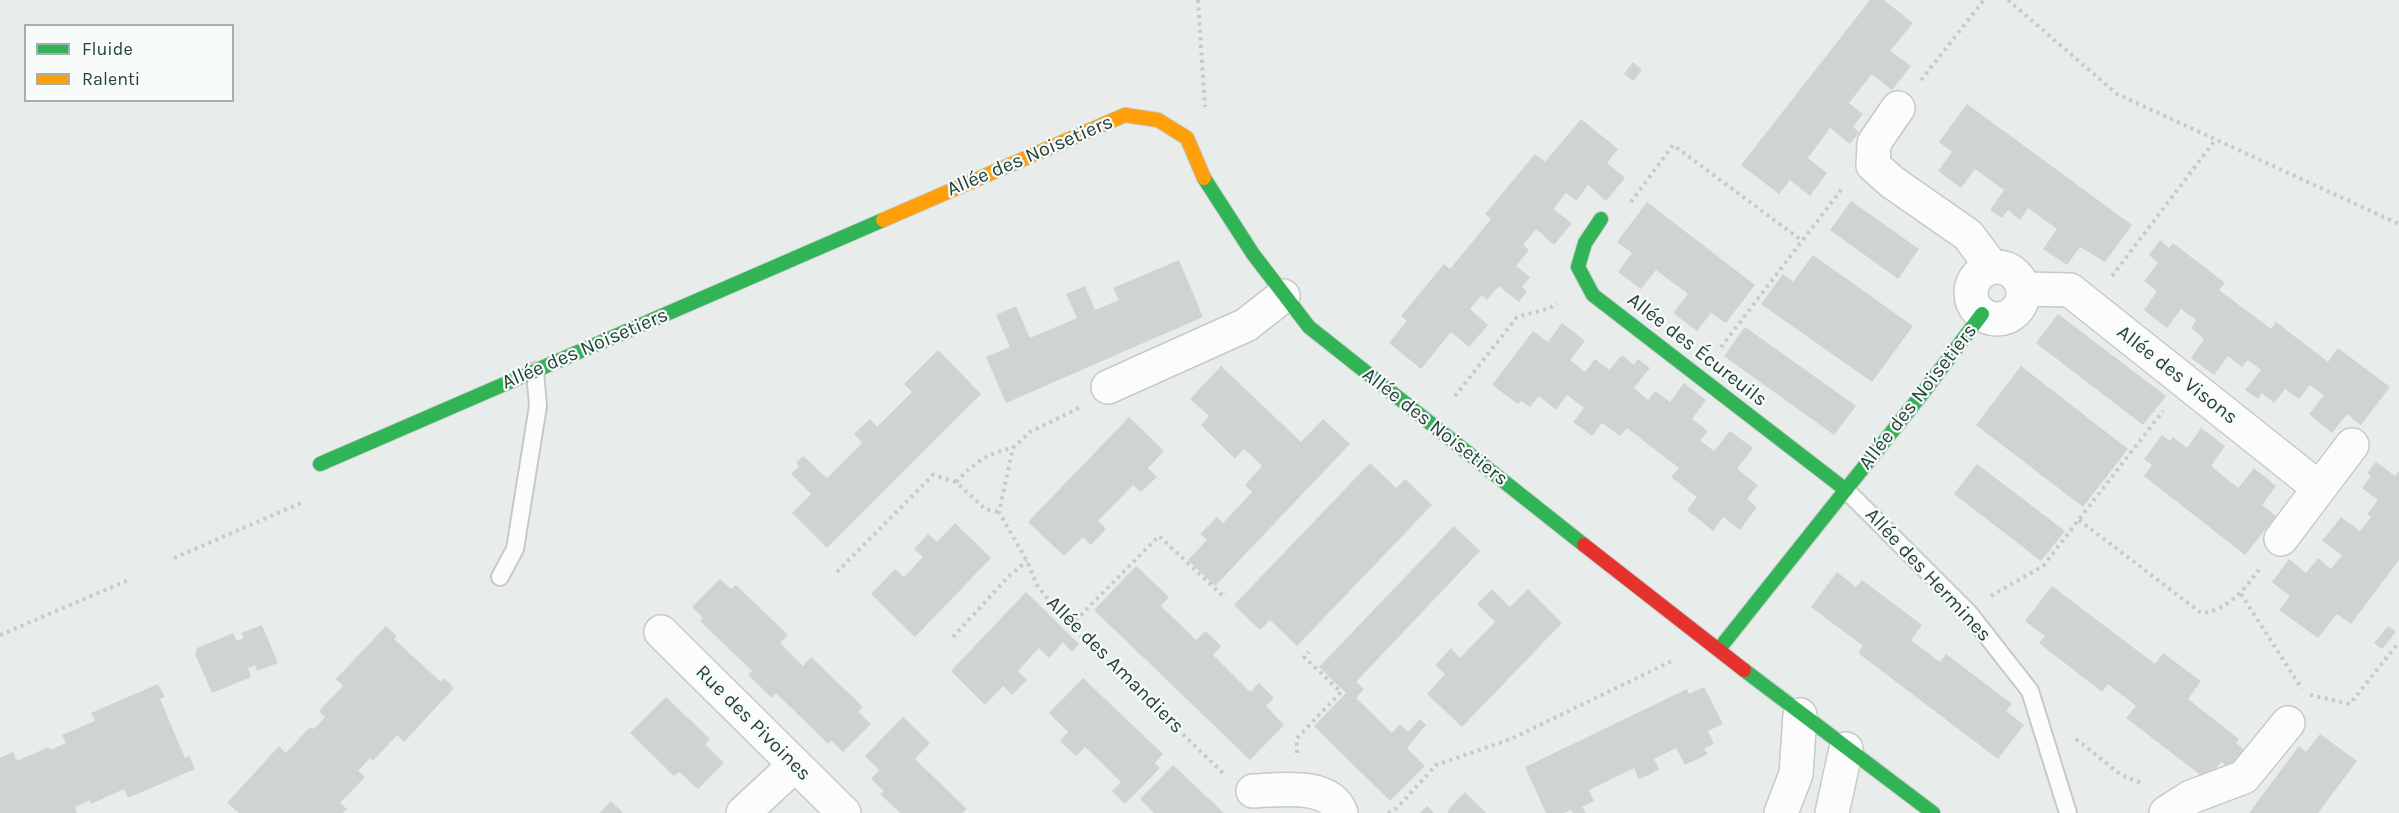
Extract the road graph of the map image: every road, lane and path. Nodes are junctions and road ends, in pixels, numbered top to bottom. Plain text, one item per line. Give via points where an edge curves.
1 (1198, 0) edge
2 (1984, 0) edge
3 (2007, 0) edge
4 (1898, 108) joint
5 (1187, 138) junction
6 (2216, 139) junction
7 (1873, 165) junction
8 (1602, 219) joint
9 (2399, 224) edge
10 (1801, 240) junction
11 (1992, 267) junction
12 (1584, 279) junction
13 (2024, 289) junction
14 (1283, 296) junction
15 (2090, 306) junction
16 (1982, 314) junction
17 (535, 371) junction
18 (1700, 377) junction
19 (2186, 381) junction
20 (1108, 387) joint
21 (1433, 425) junction
22 (2352, 445) dead end
23 (1013, 448) junction
24 (320, 464) dead end
25 (956, 482) junction
26 (2319, 488) junction
27 (1846, 490) junction
28 (301, 503) dead end
29 (999, 512) junction
30 (2079, 520) junction
31 (2281, 540) dead end
32 (174, 558) dead end
33 (1027, 561) junction
34 (837, 572) dead end
35 (500, 577) dead end
36 (131, 579) dead end
37 (1225, 593) dead end
38 (1969, 613) junction
39 (1070, 626) junction
40 (662, 632) dead end
41 (1699, 633) junction
42 (0, 635) edge
43 (953, 637) dead end
44 (2399, 642) edge
45 (1719, 649) junction
46 (1309, 651) dead end
47 (1800, 715) junction
48 (2288, 723) dead end
49 (2071, 734) dead end
50 (1846, 748) junction
51 (795, 765) junction
52 (1296, 790) junction
53 (1253, 791) joint
54 (2178, 805) edge
55 (743, 813) edge
56 (844, 813) edge
57 (1341, 813) edge
58 (1388, 813) edge
59 (1781, 813) edge
60 (1832, 813) edge
61 (1933, 813) edge
62 (2068, 813) edge

1 - 5 path via 1205,109
2 - 4 path
3 - 6 path via 2117,94
4 - 7 street via 1874,143
5 - 14 street, Allée des Noisetiers via 1206,184
5 - 17 street, Allée des Noisetiers via 1158,120 1125,115
6 - 9 path
6 - 15 path
7 - 10 path via 1854,173
7 - 11 street via 1968,235
8 - 10 path via 1620,216 1673,145
8 - 12 street via 1586,243 1578,267
10 - 18 path
11 - 13 street via 2010,270 2019,277
11 - 16 street via 1977,275 1972,286 1971,298
12 - 18 street, Allée des Écureuils via 1593,295
12 - 21 path via 1550,308 1517,317
13 - 15 street, Allée des Visons via 2070,290
13 - 16 street via 2023,301 2008,318 1996,320
14 - 20 street via 1246,325
14 - 21 street, Allée des Noisetiers via 1309,327
15 - 19 street, Allée des Visons
16 - 27 street, Allée des Noisetiers
17 - 24 street, Allée des Noisetiers
17 - 35 lane via 538,406 515,549
18 - 27 street, Allée des Écureuils
19 - 26 street, Allée des Visons
19 - 30 path
20 - 23 path via 1100,398 1030,432
21 - 41 street, Allée des Noisetiers
22 - 26 street
23 - 25 path via 978,459
23 - 29 path
25 - 29 path via 985,509
25 - 34 path via 933,475
26 - 31 street
27 - 38 lane, Allée des Hermines
27 - 45 street, Allée des Noisetiers
28 - 32 path
29 - 33 path, Allée des Amandiers
30 - 38 path via 2043,566 1998,590
30 - 44 path via 2194,610 2208,612 2241,594 2306,694 2350,704
33 - 39 path, Allée des Amandiers via 1037,585
33 - 43 path
36 - 42 path
37 - 39 path via 1222,596 1159,536
38 - 62 lane, Allée des Hermines via 2030,691
39 - 53 path, Allée des Amandiers via 1232,782
40 - 51 street, Rue des Pivoines
41 - 45 street, Allée des Noisetiers
41 - 58 path via 1672,663 1510,739 1436,765
45 - 47 street, Allée des Noisetiers
46 - 52 path via 1305,657 1341,692 1297,738
47 - 50 street, Allée des Noisetiers
47 - 59 street via 1796,774
48 - 54 street via 2244,777
49 - 54 path via 2121,775 2168,794
50 - 60 street
50 - 61 street, Allée des Noisetiers
51 - 55 street
51 - 56 street, Rue des Pivoines
52 - 53 street
52 - 57 street via 1320,794 1338,806

